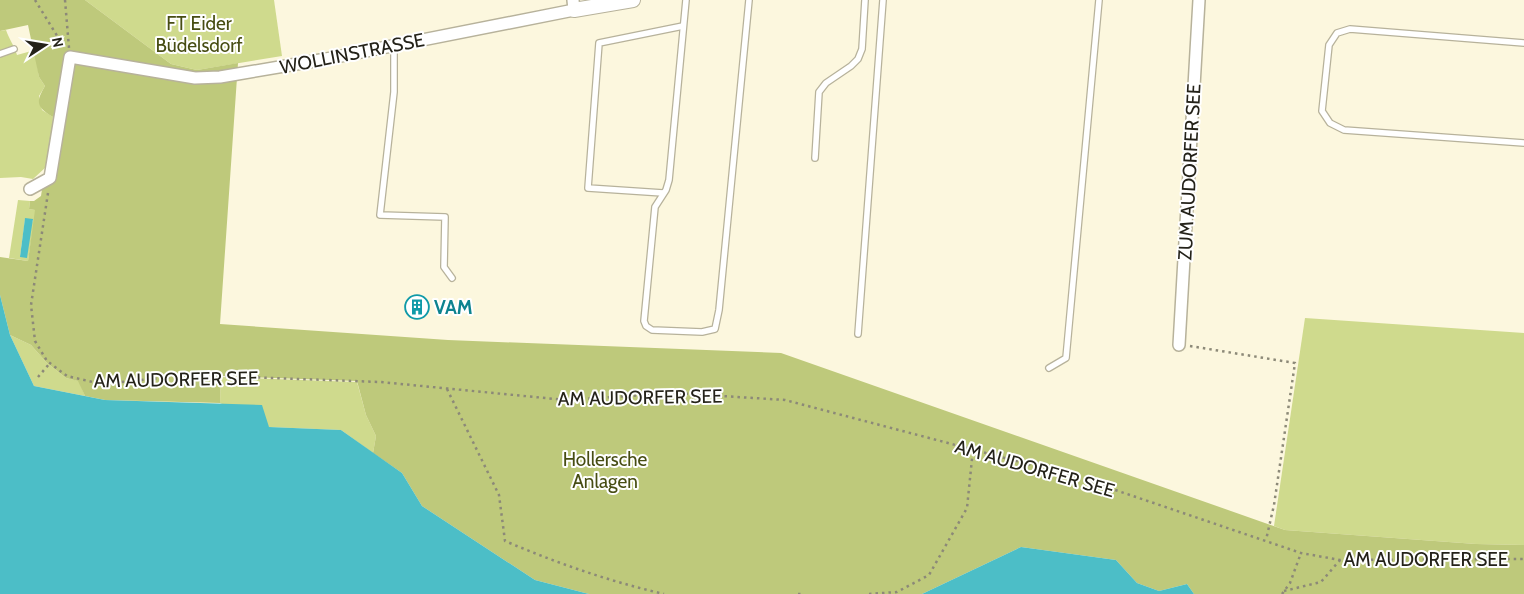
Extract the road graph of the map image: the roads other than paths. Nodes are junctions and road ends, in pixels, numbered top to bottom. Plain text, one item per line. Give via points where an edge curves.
1 (633, 0) edge
2 (686, 0) edge
3 (750, 0) edge
4 (864, 0) edge
5 (882, 0) edge
6 (1099, 0) edge
7 (1199, 0) edge
8 (574, 5) edge
9 (683, 26) junction
10 (1524, 43) edge
11 (394, 44) junction
12 (14, 49) dead end
13 (0, 54) edge
14 (1524, 143) edge
15 (814, 158) dead end
16 (30, 189) dead end
17 (663, 193) junction
18 (452, 278) dead end
19 (858, 334) dead end
20 (1179, 345) road end
21 (1049, 368) dead end

1 - 8 street, WOLLINSTRASSE
2 - 9 lane
3 - 17 lane via 715,329 652,330 644,321 655,207
4 - 15 lane via 862,48 858,59 819,92
5 - 19 lane
6 - 21 lane via 1066,358
7 - 20 street, ZUM AUDORFER SEE
8 - 11 street, WOLLINSTRASSE
9 - 17 lane via 669,180
9 - 17 lane via 599,43 588,188
10 - 14 lane via 1350,29 1337,33 1329,45 1322,111 1330,122 1344,130
11 - 16 street, WOLLINSTRASSE via 220,77 195,78 70,57 50,178
11 - 18 lane via 394,92 380,215 445,217 444,266
12 - 13 lane

